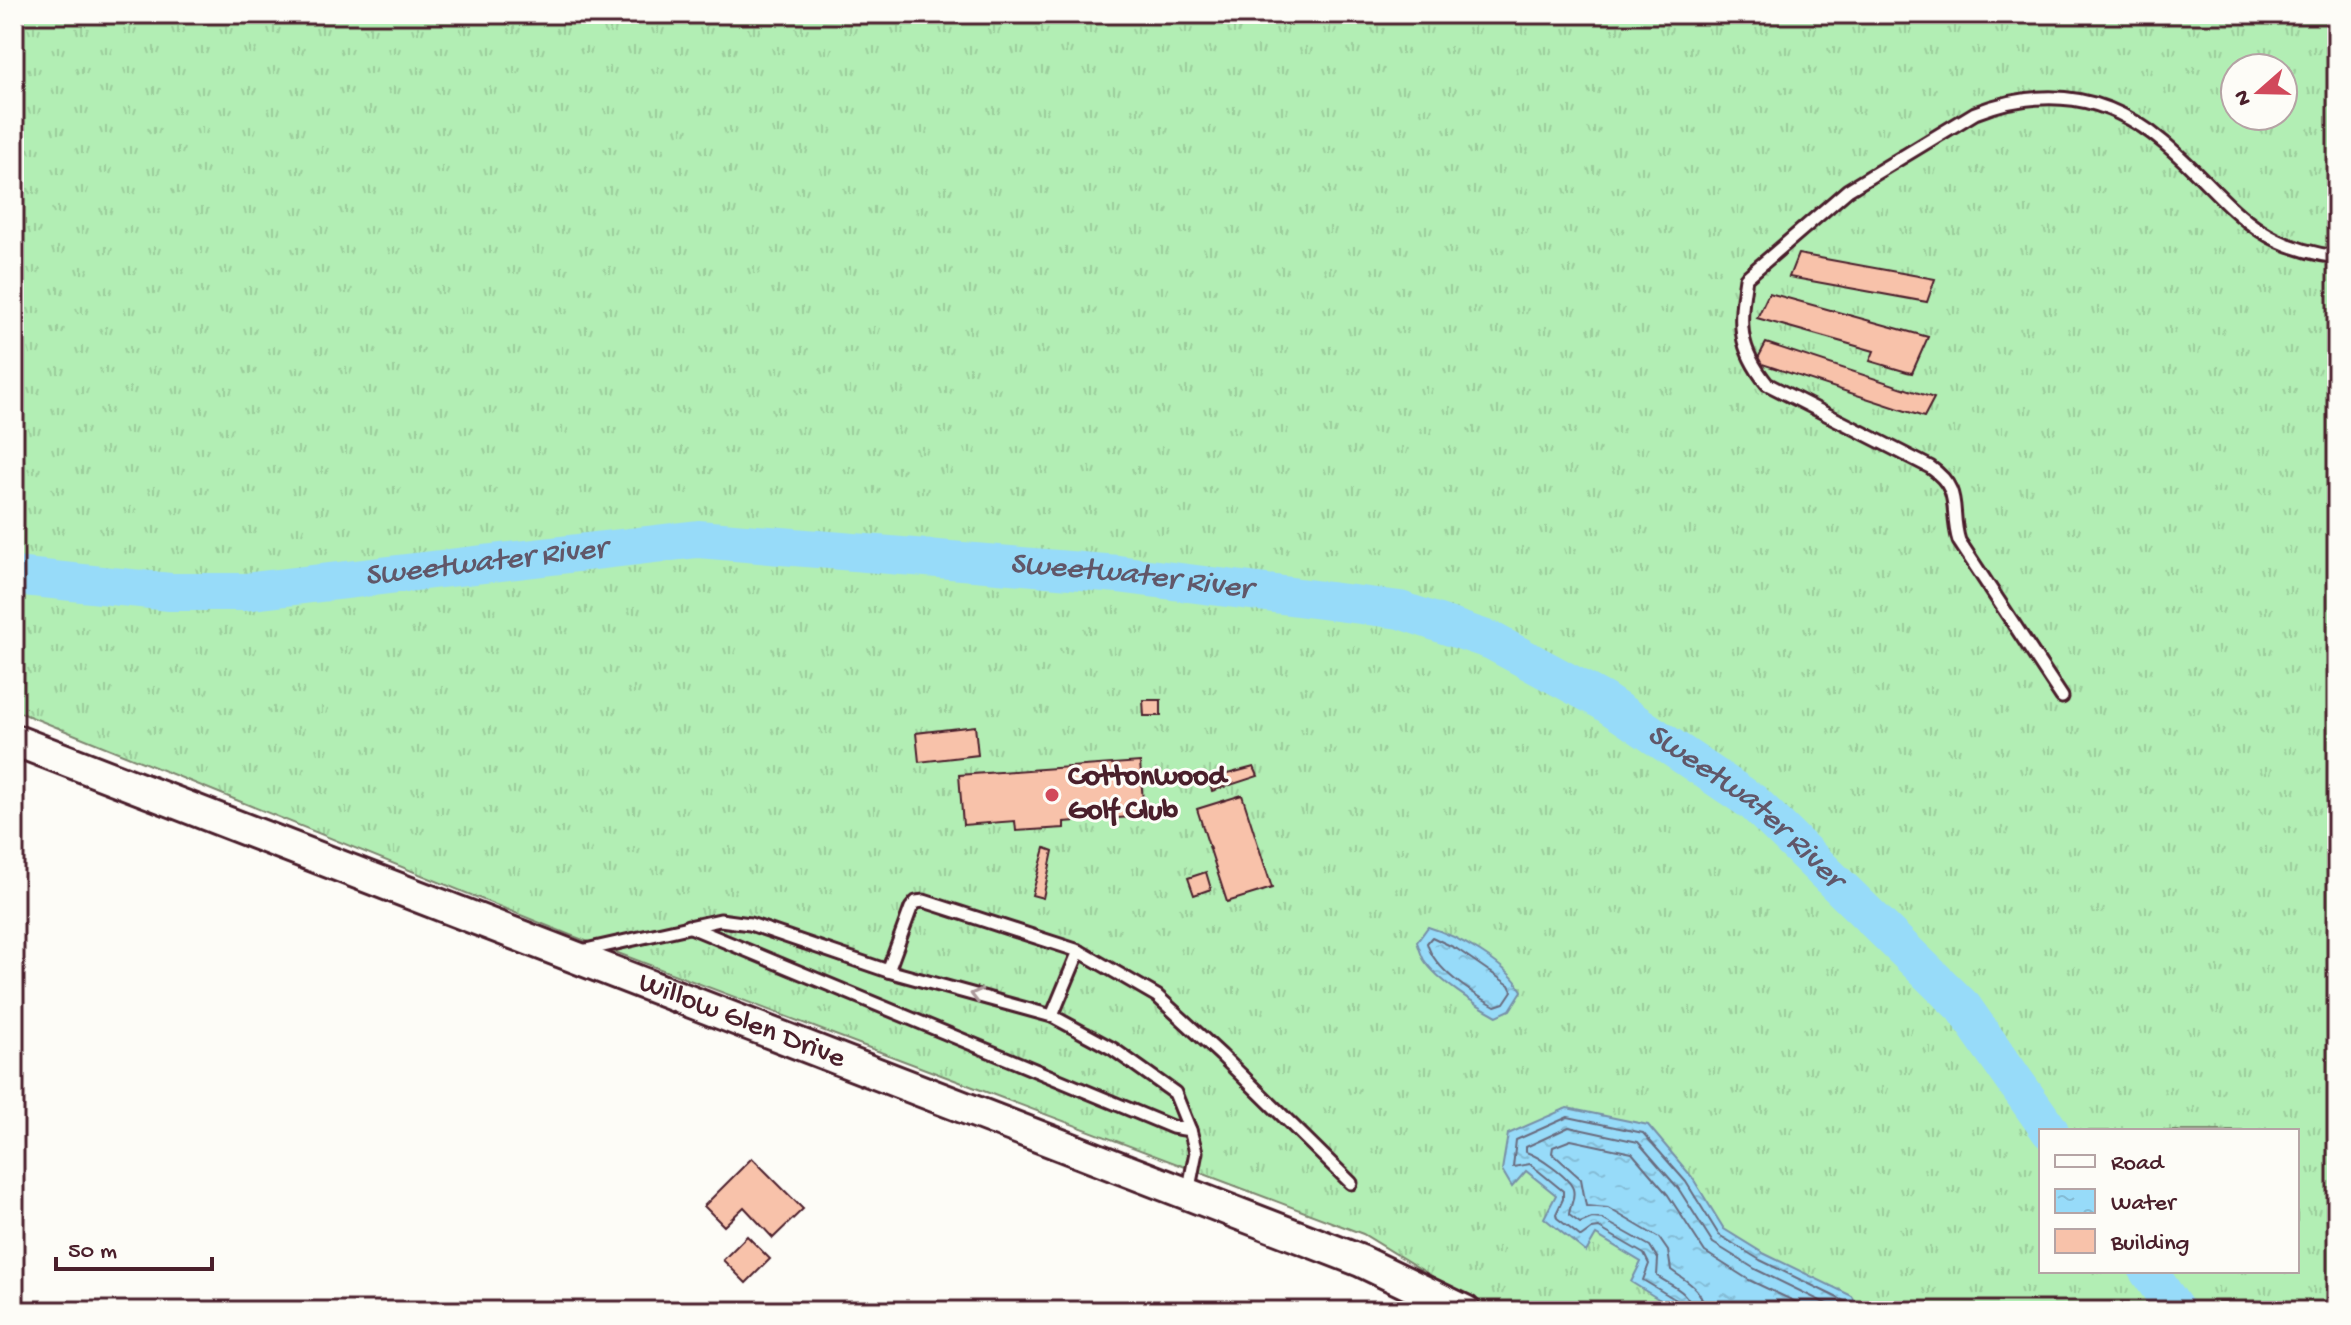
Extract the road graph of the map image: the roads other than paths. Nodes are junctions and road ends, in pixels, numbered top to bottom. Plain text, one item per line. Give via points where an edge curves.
1 (2337, 257) edge
2 (2062, 697) dead end
3 (14, 740) edge
4 (688, 926) junction
5 (1079, 951) junction
6 (569, 953) junction
7 (888, 971) junction
8 (1052, 1016) junction
9 (1190, 1130) junction
10 (1351, 1183) dead end
11 (1187, 1194) junction
12 (1465, 1311) edge

1 - 2 lane via 2285,244 2251,225 2165,143 2124,115 2087,100 2032,96 1975,113 1848,190 1746,278 1741,331 1757,371 1767,384 1945,479 1955,498 1959,541
3 - 6 main road, Willow Glen Drive
4 - 6 lane
4 - 7 lane via 720,920 750,924
4 - 9 lane
5 - 7 lane via 916,902
5 - 8 lane
5 - 10 lane via 1157,996
6 - 11 main road, Willow Glen Drive
8 -> 7 lane
8 - 9 lane via 1113,1049 1175,1093
9 - 11 lane via 1196,1152
11 - 12 main road, Willow Glen Drive via 1361,1261

